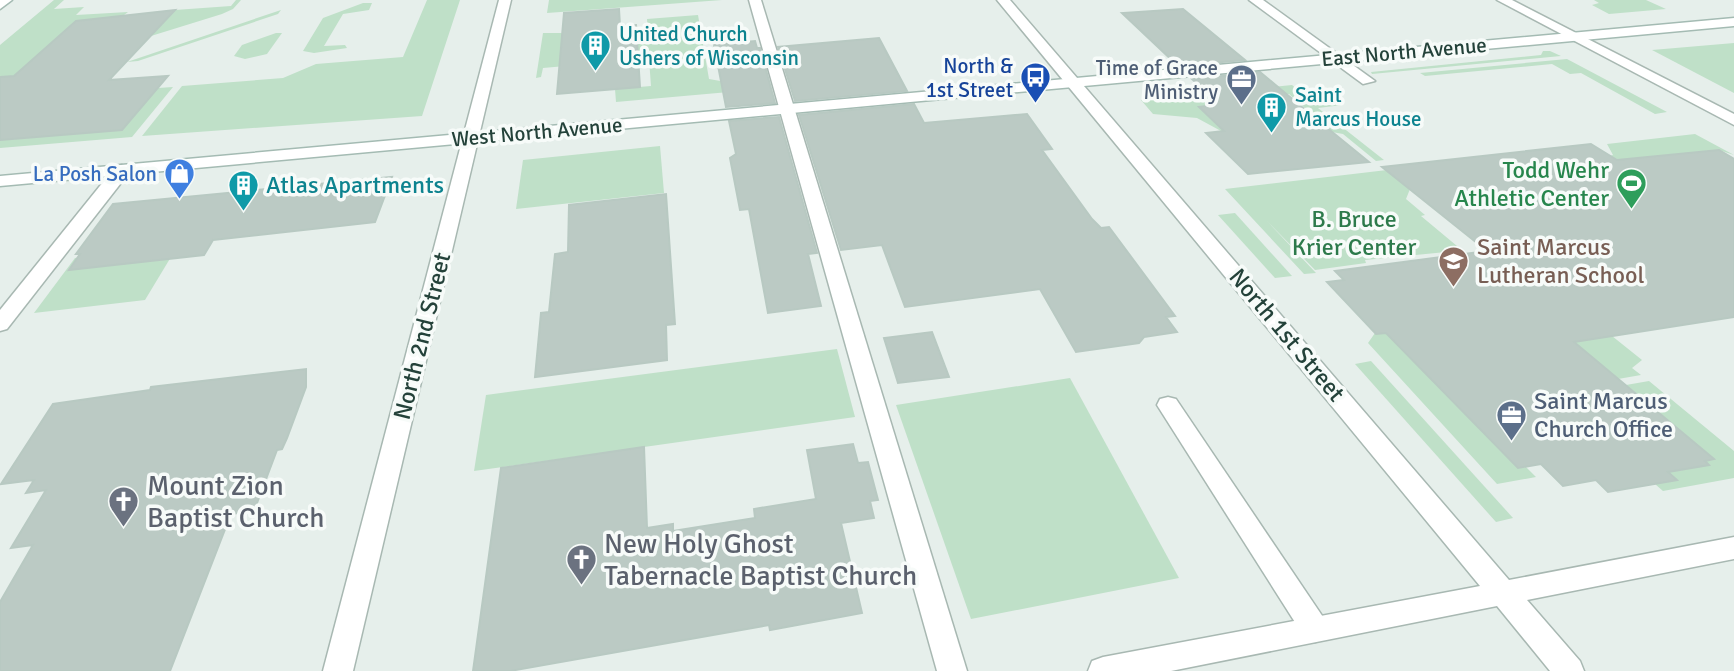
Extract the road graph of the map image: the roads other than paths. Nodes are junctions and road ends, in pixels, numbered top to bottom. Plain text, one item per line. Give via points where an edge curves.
1 (6, 0) edge
2 (505, 0) edge
3 (755, 0) edge
4 (1003, 0) edge
5 (1255, 0) edge
6 (1503, 0) edge
7 (0, 5) edge
8 (1734, 22) edge
9 (1573, 37) junction
10 (1336, 58) junction
11 (1073, 82) junction
12 (1368, 82) dead end
13 (788, 109) junction
14 (1734, 120) edge
15 (473, 138) junction
16 (122, 170) junction
17 (0, 181) edge
18 (0, 324) edge
19 (1168, 405) dead end
20 (1734, 548) edge
21 (1503, 593) junction
22 (1315, 629) junction
23 (338, 671) edge
24 (952, 671) edge
25 (1103, 671) edge
26 (1569, 671) edge

1 - 7 street
2 - 15 street, North 2nd Street
3 - 13 street
4 - 11 street, North 1st Street
5 - 10 street
6 - 9 street
8 - 9 street, East North Avenue
9 - 10 street, East North Avenue
9 - 14 street
10 - 11 street, East North Avenue
10 - 12 street
11 - 13 street, West North Avenue
11 - 21 street, North 1st Street
13 - 15 street, West North Avenue
13 - 24 street
15 - 16 street, West North Avenue
15 - 23 street, North 2nd Street
16 - 17 street, West North Avenue
16 - 18 street
19 - 22 street
20 - 21 street
21 - 22 street
21 - 26 street, North 1st Street
22 - 25 street

